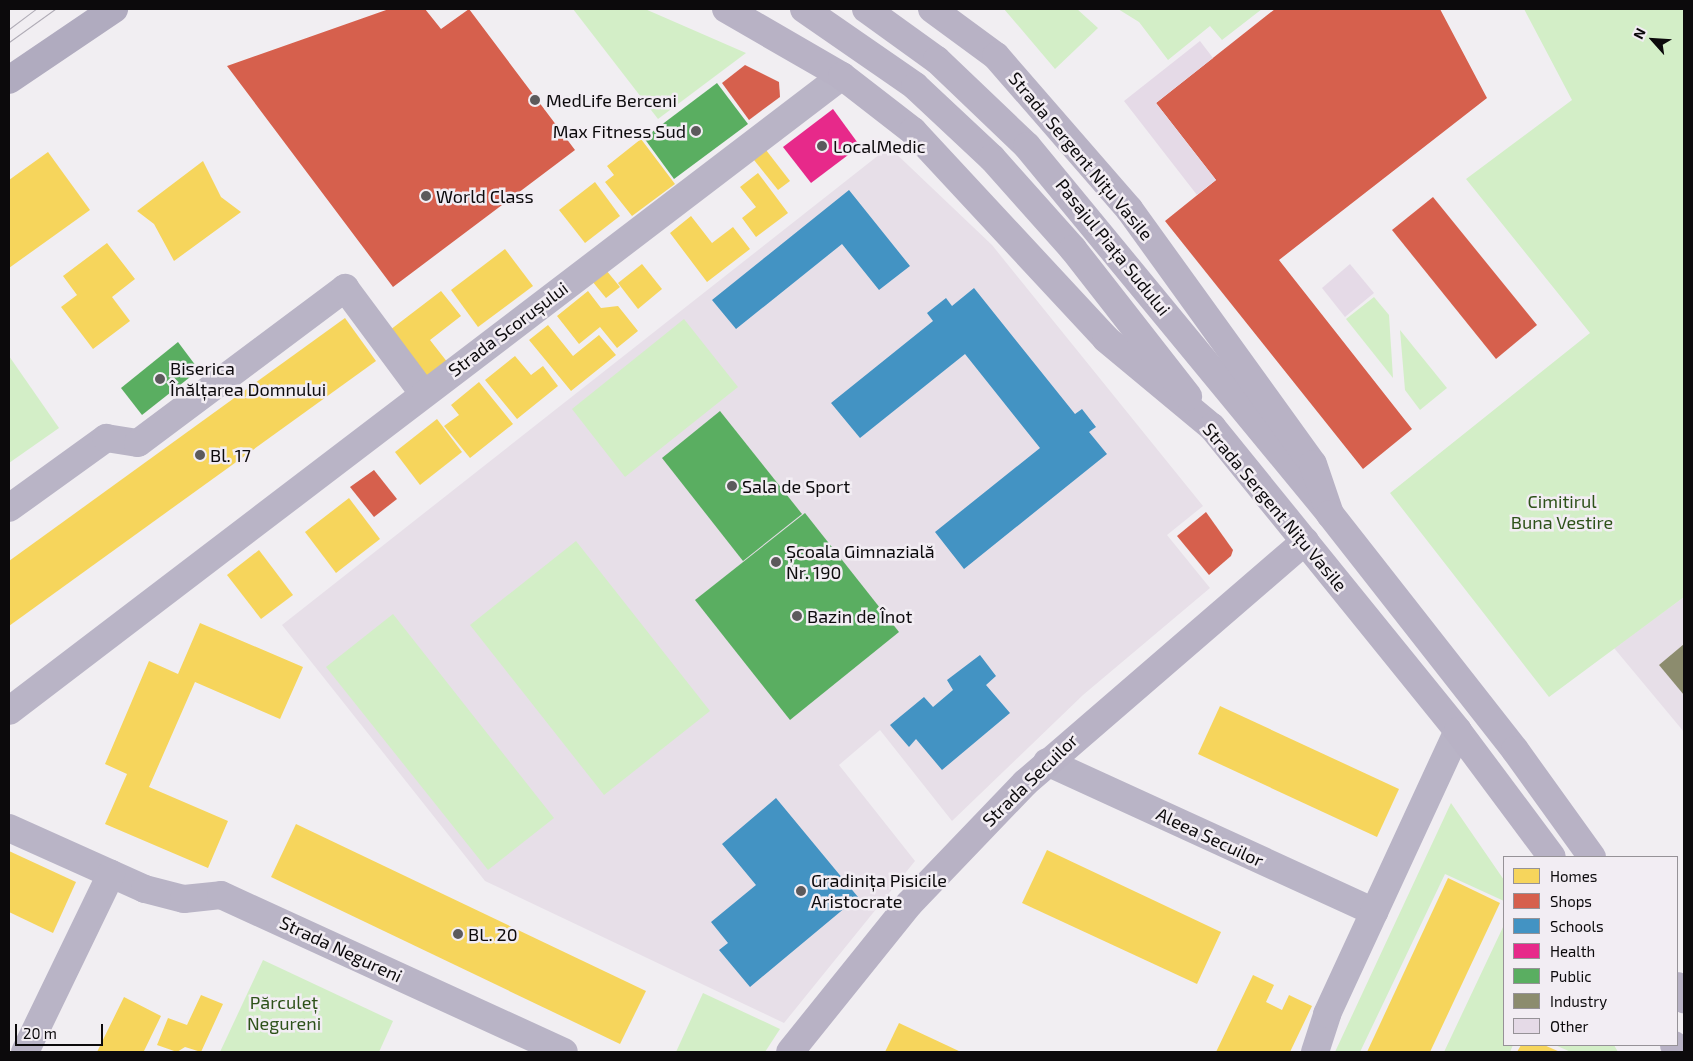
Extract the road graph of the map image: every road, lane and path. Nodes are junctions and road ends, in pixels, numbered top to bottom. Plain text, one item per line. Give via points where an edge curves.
1 (114, 9) edge
2 (726, 9) edge
3 (804, 9) edge
4 (866, 9) edge
5 (932, 9) edge
6 (957, 9) edge
7 (996, 56) junction
8 (842, 76) junction
9 (9, 80) edge
10 (424, 393) junction
11 (1212, 427) junction
12 (9, 508) edge
13 (1330, 514) junction
14 (1305, 541) junction
15 (9, 711) edge
16 (1458, 731) junction
17 (1047, 762) junction
18 (9, 828) edge
19 (1551, 856) edge
20 (1591, 856) edge
21 (111, 874) junction
22 (1374, 912) junction
23 (1678, 988) edge
24 (1684, 999) edge
25 (25, 1052) edge
26 (564, 1052) edge
27 (790, 1052) edge
28 (1315, 1052) edge

1 - 9 main road
2 - 8 main road, Strada Sergent Nițu Vasile
3 - 11 main road, Pasajul Piața Sudului via 915,86 992,158 1079,256
4 - 13 main road, Pasajul Piața Sudului via 937,60 1027,146
5 - 7 main road, Strada Sergent Nițu Vasile
6 - 7 main road
7 - 13 main road, Strada Sergent Nițu Vasile via 1103,176 1172,267 1313,464
8 - 10 street, Strada Scorușului
8 - 11 main road, Strada Sergent Nițu Vasile via 938,155 1106,339
10 - 12 street via 345,288 138,443 106,438
10 - 15 street, Strada Scorușului via 173,582
11 - 14 main road, Strada Sergent Nițu Vasile
13 - 20 main road, Strada Sergent Nițu Vasile via 1510,742
14 - 16 main road, Strada Sergent Nițu Vasile
14 - 17 main road, Strada Secuilor
16 - 19 main road, Strada Sergent Nițu Vasile
16 - 22 street
17 - 22 street, Aleea Secuilor
17 - 27 main road, Strada Secuilor via 909,904
18 - 21 street, Strada Negureni
21 - 25 street
21 - 26 street, Strada Negureni via 184,899 221,895
22 - 28 street via 1327,1014
23 - 24 main road

